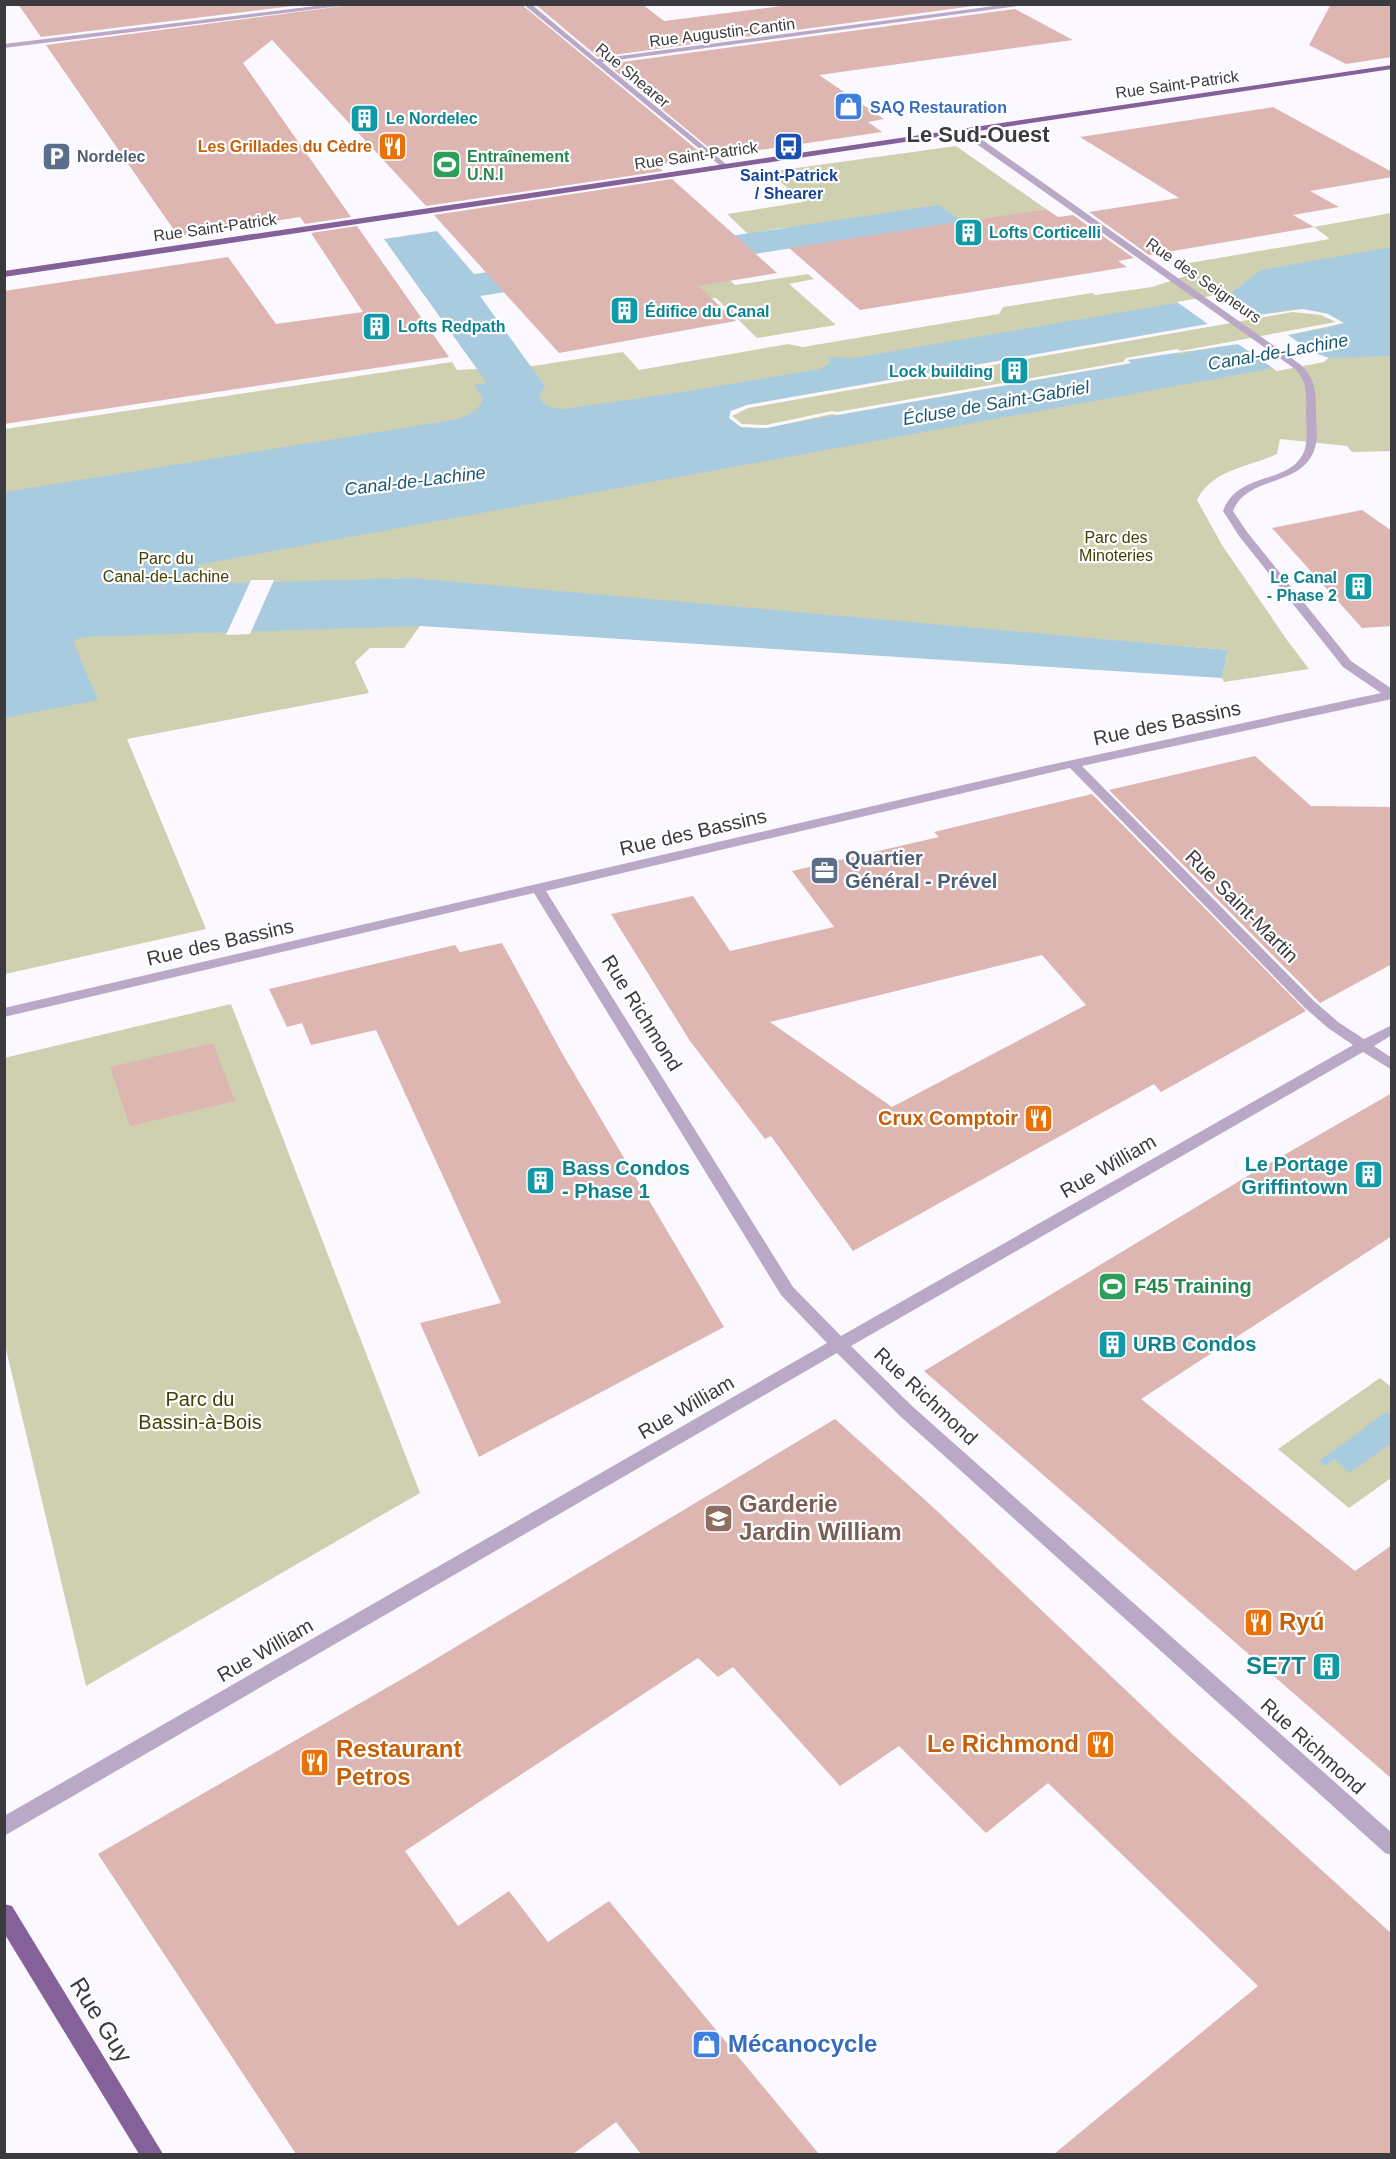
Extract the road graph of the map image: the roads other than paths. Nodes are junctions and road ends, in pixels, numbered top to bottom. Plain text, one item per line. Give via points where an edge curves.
1 (353, 4) edge
2 (526, 4) edge
3 (1029, 4) edge
4 (6, 37) edge
5 (8, 46) edge
6 (596, 62) junction
7 (1392, 67) edge
8 (964, 131) junction
9 (723, 166) junction
10 (4, 274) edge
11 (1391, 694) edge
12 (1073, 764) junction
13 (538, 888) junction
14 (4, 1013) edge
15 (1392, 1029) edge
16 (1362, 1046) junction
17 (1392, 1065) edge
18 (838, 1345) junction
19 (4, 1827) edge
20 (1392, 1846) edge
21 (4, 1913) edge
22 (152, 2154) edge

1 - 5 street
2 - 6 street, Rue Shearer
3 - 6 street, Rue Augustin-Cantin
4 - 5 street
6 - 9 street, Rue Shearer
7 - 8 main road, Rue Saint-Patrick
8 - 9 main road, Rue Saint-Patrick
8 - 11 street, Rue des Seigneurs via 1308,377 1310,445 1306,457 1292,470 1236,495 1228,511 1347,664
9 - 10 main road, Rue Saint-Patrick
11 - 12 street, Rue des Bassins
12 - 13 street, Rue des Bassins
12 - 16 street, Rue Saint-Martin via 1309,1004
13 - 14 street, Rue des Bassins
13 - 18 street, Rue Richmond via 787,1291
15 - 16 street, Rue William
16 - 17 street, Rue Saint-Martin
16 - 18 street, Rue William
18 - 19 street, Rue William
18 - 20 street, Rue Richmond via 906,1411
21 - 22 main road, Rue Guy

